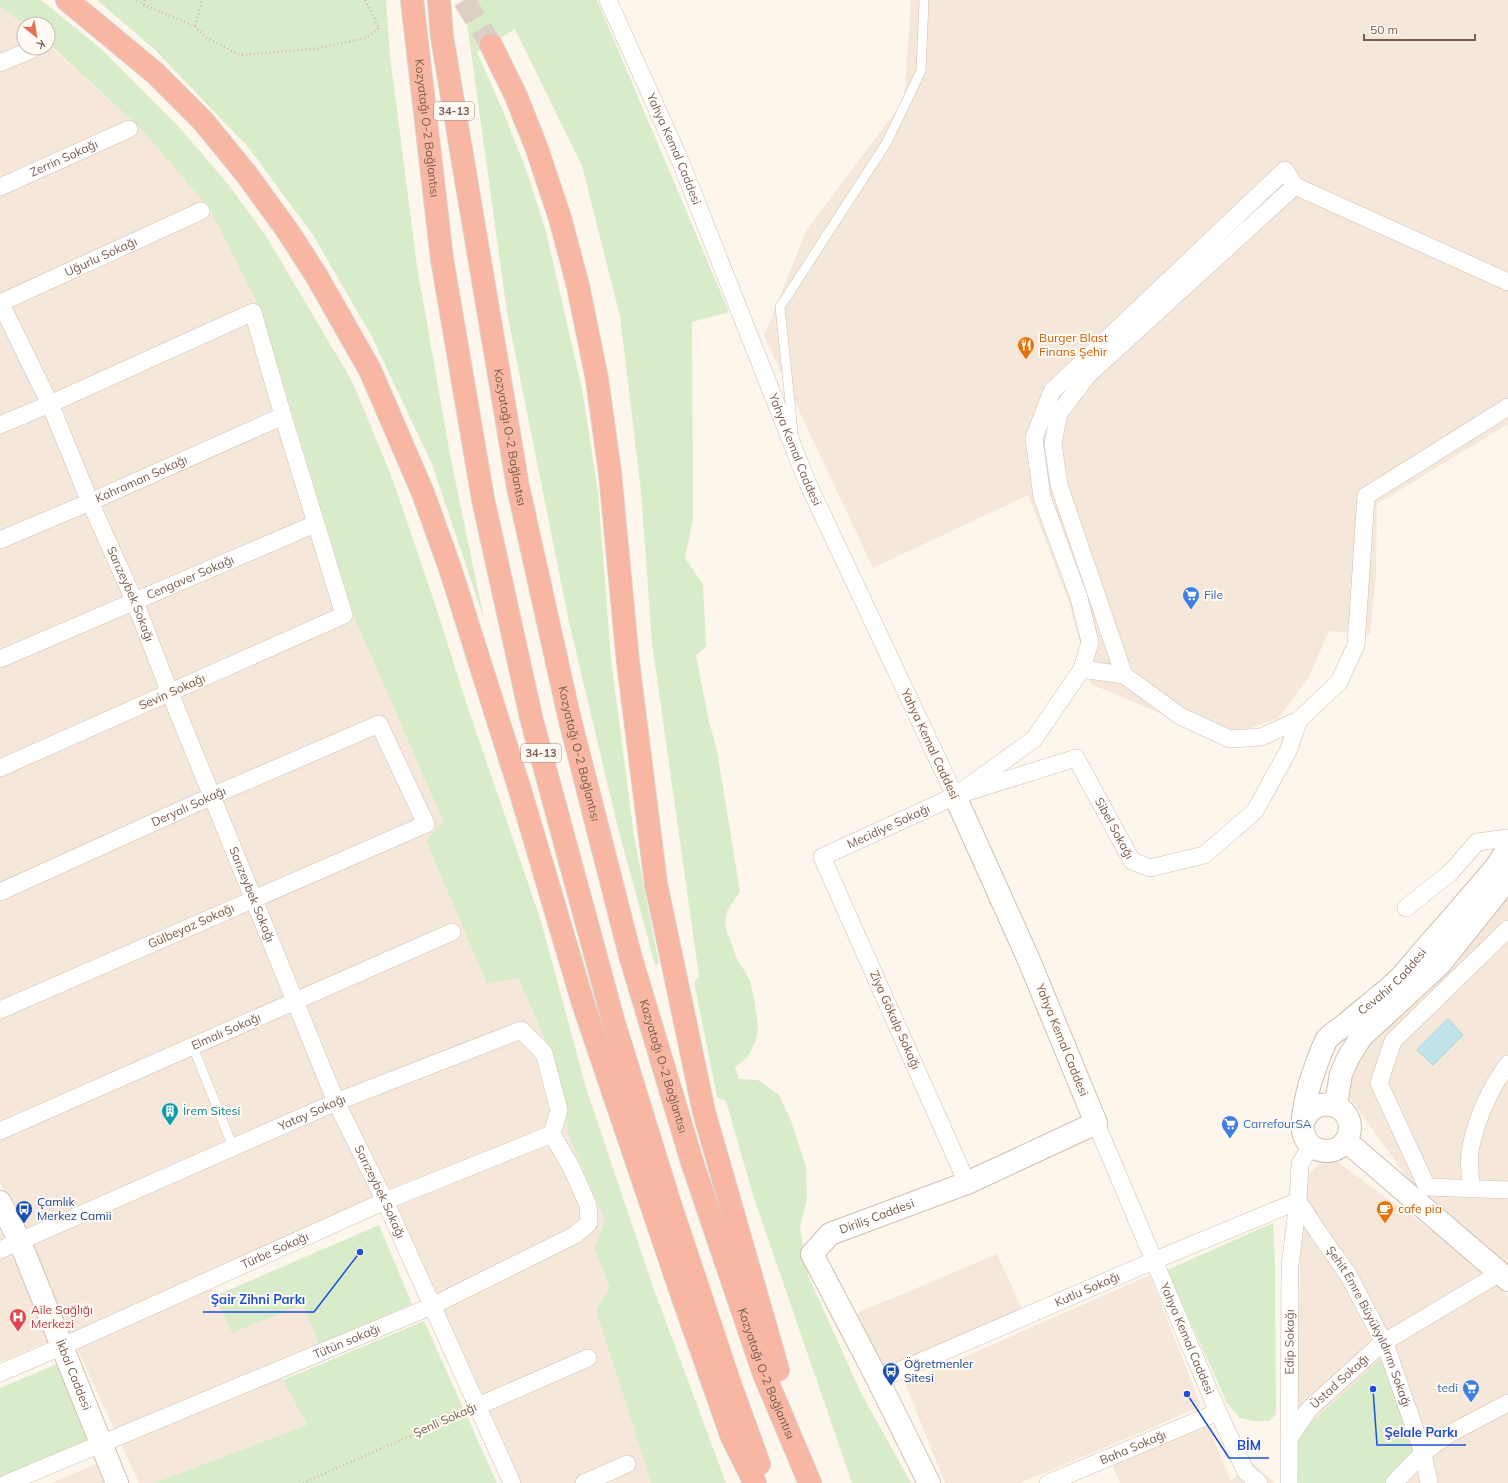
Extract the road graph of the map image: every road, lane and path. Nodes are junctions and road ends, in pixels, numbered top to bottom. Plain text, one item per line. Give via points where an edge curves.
1 (67, 0) edge
2 (137, 0) edge
3 (145, 0) edge
4 (202, 0) edge
5 (365, 0) edge
6 (412, 0) edge
7 (439, 0) edge
8 (454, 0) edge
9 (608, 0) edge
10 (924, 0) edge
11 (144, 5) junction
12 (195, 26) junction
13 (491, 46) tunnel mouth
14 (16, 56) edge
15 (0, 63) edge
16 (129, 129) dead end
17 (1295, 186) junction
18 (0, 187) edge
19 (201, 211) dead end
20 (473, 222) junction
21 (1508, 282) edge
22 (0, 302) edge
23 (50, 404) junction
24 (1508, 407) edge
25 (283, 416) junction
26 (0, 425) edge
27 (795, 451) junction
28 (90, 502) junction
29 (315, 524) junction
30 (0, 540) edge
31 (135, 602) junction
32 (0, 659) edge
33 (1082, 669) junction
34 (1124, 675) junction
35 (170, 693) junction
36 (1299, 720) junction
37 (0, 768) edge
38 (212, 796) junction
39 (955, 796) junction
40 (426, 824) joint
41 (1508, 838) edge
42 (1508, 848) edge
43 (822, 857) joint
44 (1508, 879) edge
45 (0, 892) edge
46 (254, 899) junction
47 (1406, 908) dead end
48 (1508, 929) edge
49 (452, 932) dead end
50 (296, 1001) junction
51 (0, 1010) edge
52 (193, 1047) junction
53 (1508, 1064) edge
54 (336, 1102) junction
55 (1338, 1107) junction
56 (1096, 1124) junction
57 (1302, 1126) junction
58 (0, 1131) edge
59 (552, 1134) junction
60 (1346, 1141) junction
61 (1311, 1146) junction
62 (233, 1147) junction
63 (967, 1182) junction
64 (1471, 1189) junction
65 (1508, 1190) edge
66 (385, 1201) junction
67 (1298, 1201) junction
68 (0, 1202) edge
69 (20, 1242) junction
70 (0, 1250) edge
71 (1153, 1261) junction
72 (1504, 1276) edge
73 (432, 1306) junction
74 (1383, 1342) junction
75 (63, 1346) junction
76 (588, 1358) dead end
77 (0, 1373) edge
78 (878, 1380) junction
79 (1508, 1403) edge
80 (478, 1406) junction
81 (1218, 1412) junction
82 (1290, 1437) junction
83 (101, 1444) junction
84 (1423, 1453) junction
85 (628, 1464) dead end
86 (1246, 1477) edge
87 (7, 1483) edge
88 (117, 1483) edge
89 (303, 1483) edge
90 (512, 1483) edge
91 (584, 1483) edge
92 (755, 1483) edge
93 (766, 1483) edge
94 (810, 1483) edge
95 (816, 1483) edge
96 (929, 1483) edge
97 (1048, 1483) edge
98 (1259, 1483) edge
99 (1289, 1483) edge
100 (1394, 1483) edge
101 (1429, 1483) edge

1 - 92 highway via 155,73 203,121 287,230 370,370 423,493 450,568 520,790 583,1003 732,1437
2 - 11 path
3 - 11 path
4 - 12 path
5 - 12 path via 379,28 366,38 314,49 240,55 208,38
6 - 93 highway, Kozyatağı O-2 Bağlantısı / 34-13 via 445,274 483,499 532,717 613,1020 669,1201
7 - 20 highway, Kozyatağı O-2 Bağlantısı / 34-13 via 442,37
8 - 20 highway
9 - 27 street, Yahya Kemal Caddesi via 679,158
10 - 27 lane via 921,71 887,142 780,307
11 - 12 path
13 - 95 highway via 516,96 537,149 560,218 578,286 597,379 609,465 628,662 656,884 704,1112 774,1357
14 - 15 street
16 - 18 street, Zerrin Sokağı
17 - 21 street
17 - 33 street via 1285,170 1052,391 1034,438 1042,497 1079,598 1090,642
17 - 34 street via 1088,375 1059,413 1053,444 1060,485
19 - 22 street, Uğurlu Sokağı
20 - 94 highway, Kozyatağı O-2 Bağlantısı / 34-13 via 518,486 569,716 630,955 693,1165 764,1374
22 - 23 street, Sarızeybek Sokağı
23 - 25 street via 254,312
23 - 26 street
23 - 28 street, Sarızeybek Sokağı
24 - 36 street via 1366,496 1356,645 1339,682
25 - 28 street, Kahraman Sokağı
25 - 29 street
27 - 39 street, Yahya Kemal Caddesi via 808,484
28 - 30 street, Kahraman Sokağı
28 - 31 street, Sarızeybek Sokağı
29 - 31 street, Cengaver Sokağı
29 - 35 street, Sevin Sokağı via 344,615
31 - 32 street, Cengaver Sokağı
31 - 35 street, Sarızeybek Sokağı
33 - 34 street
33 - 39 street via 1034,739
34 - 36 street via 1180,716 1230,739 1261,737
35 - 37 street, Sevin Sokağı
35 - 38 street, Sarızeybek Sokağı
36 - 39 street, Sibel Sokağı via 1288,751 1255,811 1204,855 1150,868 1132,861 1076,758
38 - 40 street, Deryalı Sokağı via 379,724
38 - 45 street, Deryalı Sokağı
38 - 46 street, Sarızeybek Sokağı
39 - 43 street, Mecidiye Sokağı
39 - 56 street, Yahya Kemal Caddesi via 1028,958
40 - 46 street, Gülbeyaz Sokağı
41 - 47 street via 1477,842 1451,872
42 - 57 street, Cevahir Caddesi via 1496,867 1400,977 1326,1040 1308,1088
43 - 63 street, Ziya Gökalp Sokağı
44 - 55 street, Cevahir Caddesi via 1439,966 1361,1037 1341,1074
46 - 50 street, Sarızeybek Sokağı
46 - 51 street, Gülbeyaz Sokağı
48 - 64 street via 1393,1041 1379,1083 1427,1187
49 - 50 street, Elmalı Sokağı
50 - 52 street, Elmalı Sokağı
50 - 54 street, Sarızeybek Sokağı
52 - 58 street, Elmalı Sokağı
52 - 62 lane
53 - 64 street via 1481,1112 1470,1153
54 - 59 street, Yatay Sokağı via 521,1030 544,1053 559,1110
54 - 62 street, Yatay Sokağı
54 - 66 street, Sarızeybek Sokağı
55 - 57 street via 1323,1104 1315,1107 1304,1118
55 - 60 street via 1344,1112 1350,1126
56 - 63 street, Diriliş Caddesi
56 - 71 street, Yahya Kemal Caddesi
57 - 61 street via 1306,1140
59 - 66 street, Türbe Sokağı
59 - 73 street, Tütün sokağı via 572,1169 588,1205 590,1223 574,1235
60 - 61 street via 1340,1147 1325,1152
60 - 72 street
61 - 67 street, Edip Sokağı via 1300,1164
62 - 69 street, Yatay Sokağı
63 - 78 street, Diriliş Caddesi via 830,1234 812,1254
64 - 65 street
66 - 73 street, Sarızeybek Sokağı
66 - 75 street, Türbe Sokağı
67 - 71 street, Kutlu Sokağı
67 - 74 street, Şehit Emre Büyükyıldırım Sokağı via 1350,1276
67 - 82 street, Edip Sokağı via 1290,1266
68 - 69 street, İkbal Caddesi
69 - 70 street, Yatay Sokağı
69 - 75 street, İkbal Caddesi
71 - 78 street, Kutlu Sokağı
71 - 81 street, Yahya Kemal Caddesi
72 - 74 street, Üstad Sokağı
73 - 80 street, Sarızeybek Sokağı
73 - 83 street, Tütün sokağı
74 - 82 street, Üstad Sokağı via 1309,1409
74 - 84 street, Şehit Emre Büyükyıldırım Sokağı
75 - 77 street, Türbe Sokağı
75 - 83 street, İkbal Caddesi
76 - 80 street, Şenli Sokağı
78 - 96 street, Diriliş Caddesi
79 - 84 street via 1449,1434
80 - 89 path, Şenli Sokağı
80 - 90 street, Sarızeybek Sokağı
81 - 86 street, Yahya Kemal Caddesi
81 - 97 street, Baha Sokağı
82 - 99 street, Edip Sokağı
83 - 87 street, Tütün sokağı
83 - 88 street, İkbal Caddesi
84 - 100 street
84 - 101 street, Şehit Emre Büyükyıldırım Sokağı
85 - 91 street
86 - 98 street, Yahya Kemal Caddesi

